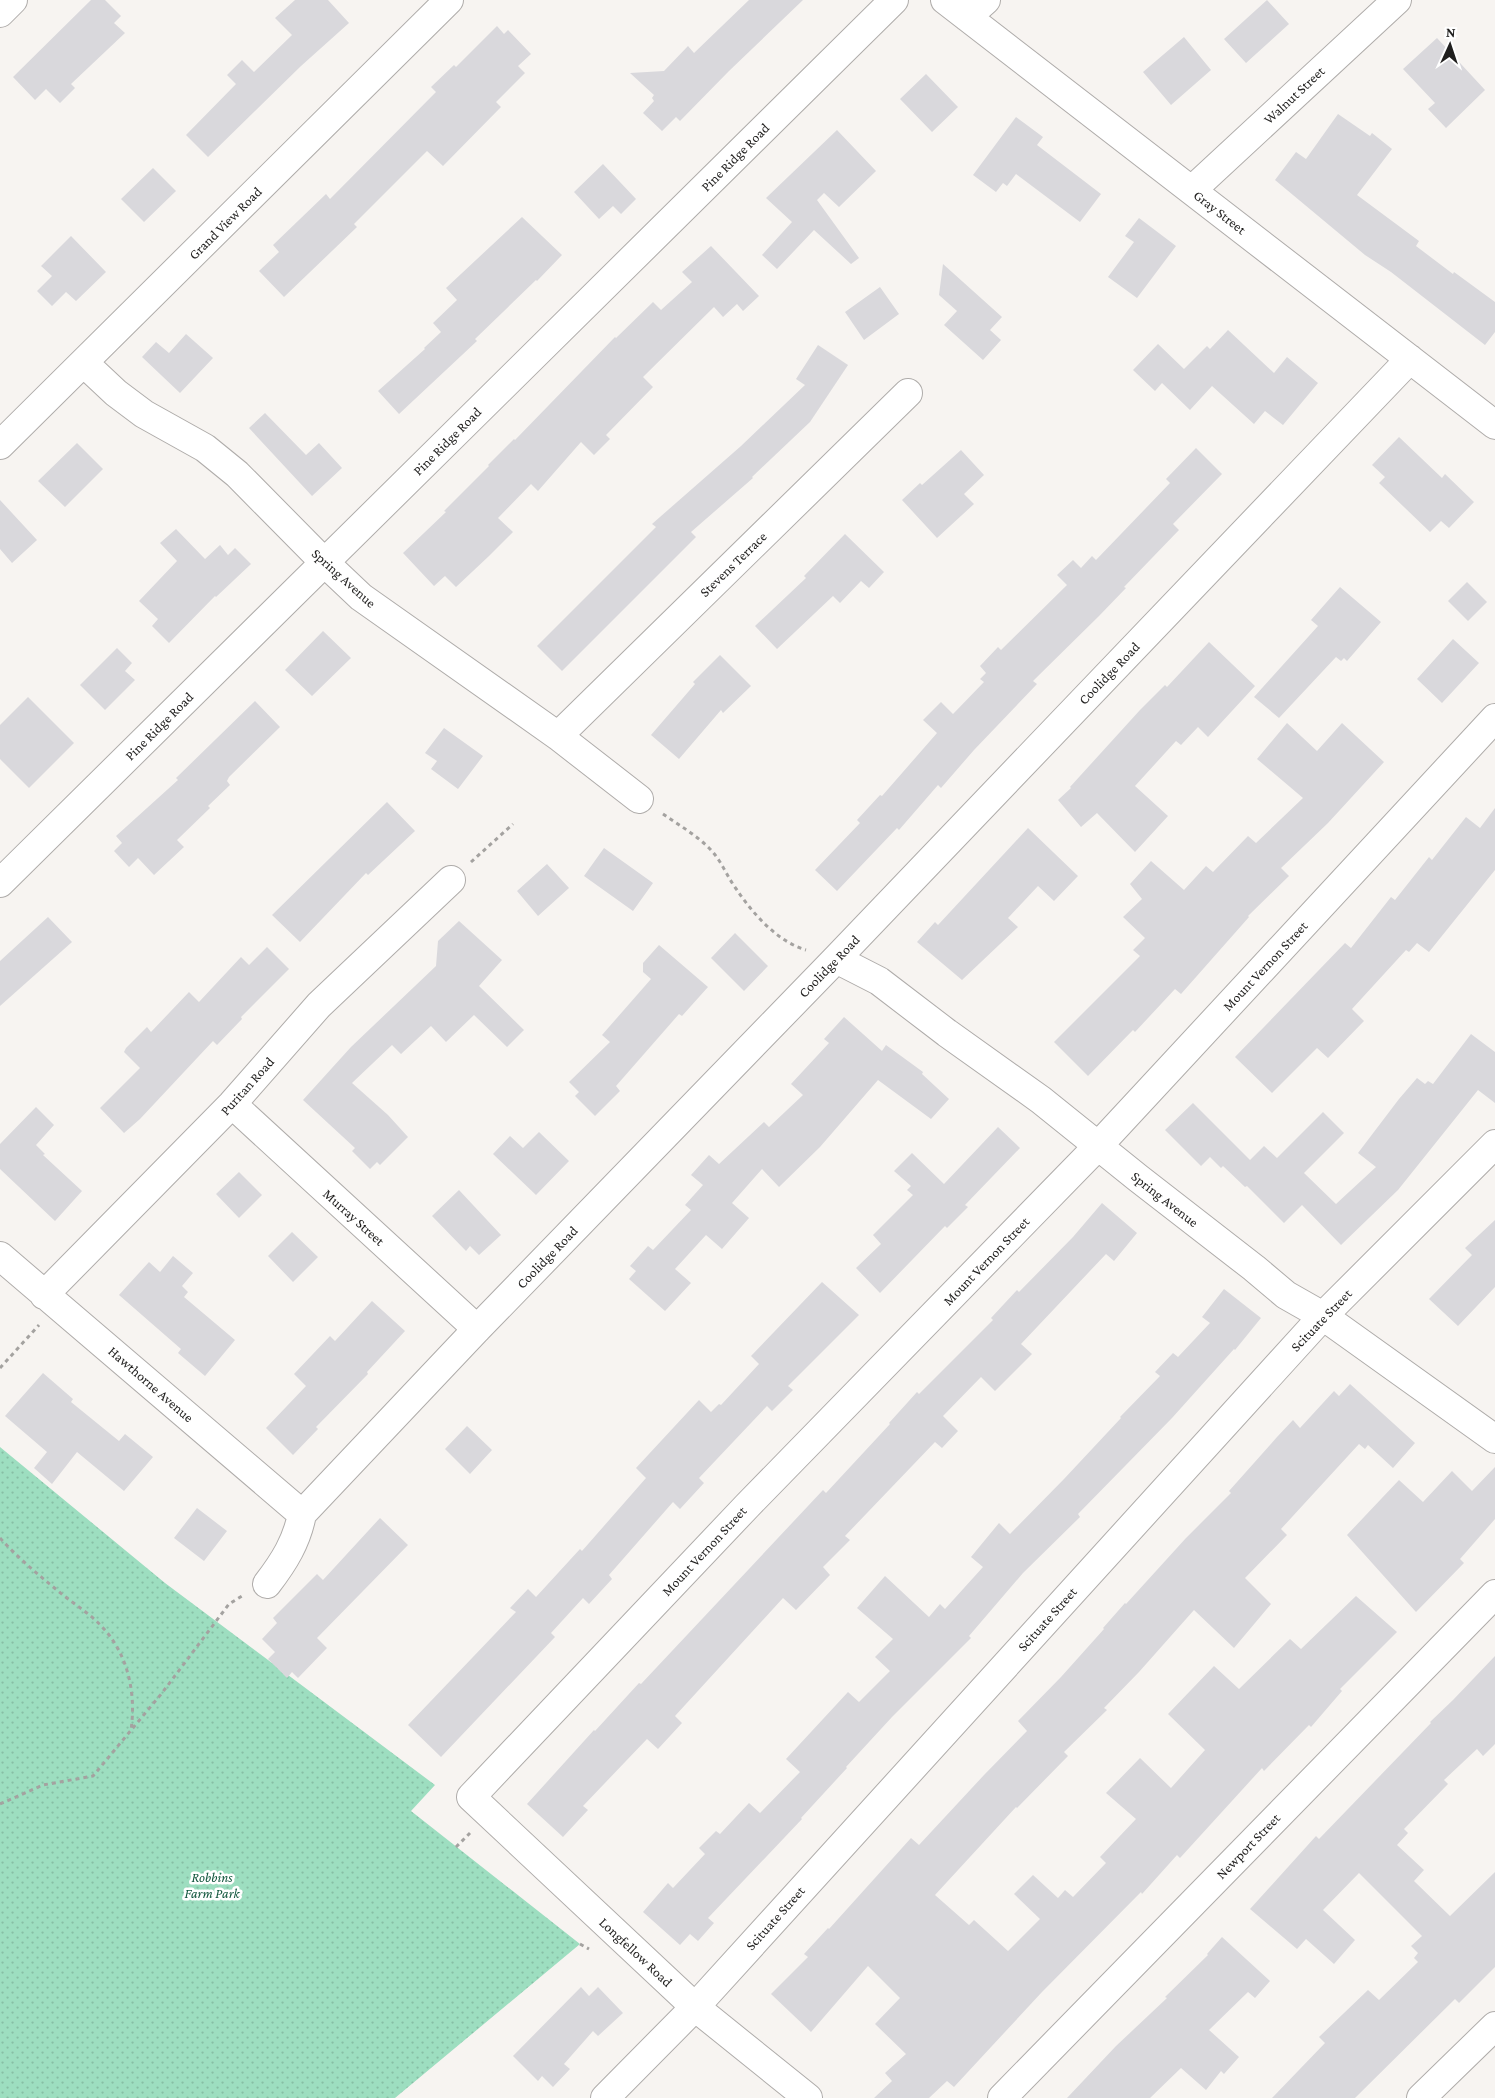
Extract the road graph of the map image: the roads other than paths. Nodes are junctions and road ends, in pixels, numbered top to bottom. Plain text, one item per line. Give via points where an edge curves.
1 (13, 0) edge
2 (449, 0) edge
3 (894, 0) edge
4 (945, 0) edge
5 (1397, 0) edge
6 (976, 8) edge
7 (0, 13) edge
8 (1192, 190) junction
9 (1410, 359) junction
10 (84, 363) junction
11 (908, 393) dead end
12 (1495, 424) edge
13 (0, 445) edge
14 (324, 562) junction
15 (1495, 718) edge
16 (558, 736) junction
17 (639, 798) road end
18 (451, 880) road end
19 (0, 883) edge
20 (836, 960) junction
21 (232, 1104) junction
22 (1495, 1144) edge
23 (1098, 1146) junction
24 (0, 1256) edge
25 (51, 1300) junction
26 (1323, 1316) junction
27 (477, 1329) junction
28 (1495, 1439) edge
29 (302, 1514) junction
30 (267, 1584) road end
31 (1495, 1594) edge
32 (471, 1797) joint
33 (695, 2007) junction
34 (1495, 2026) edge
35 (605, 2098) edge
36 (808, 2098) edge
37 (1002, 2098) edge
38 (1421, 2098) edge

1 - 7 street
2 - 10 street, Grand View Road
3 - 14 street, Pine Ridge Road
4 - 6 street, Gray Street
5 - 8 street, Walnut Street
6 - 8 street, Gray Street
8 - 9 street, Gray Street
9 - 12 street, Gray Street
9 - 20 street, Coolidge Road
10 - 13 street, Grand View Road
10 - 14 street, Spring Avenue via 144,414 205,448 238,474
11 - 16 street, Stevens Terrace
14 - 16 street, Spring Avenue via 361,597
14 - 19 street, Pine Ridge Road
15 - 23 street, Mount Vernon Street
16 - 17 street, Spring Avenue
18 - 21 street, Puritan Road via 319,1005
20 - 23 street, Spring Avenue via 879,981
20 - 27 street, Coolidge Road
21 - 25 street, Puritan Road
21 - 27 street, Murray Street
22 - 26 street, Scituate Street
23 - 26 street, Spring Avenue via 1286,1295
23 - 32 street, Mount Vernon Street via 747,1506
24 - 25 street, Hawthorne Avenue
25 - 29 street, Hawthorne Avenue
26 - 28 street, Spring Avenue
26 - 33 street, Scituate Street
27 - 29 street, Coolidge Road
29 - 30 street, Coolidge Road via 289,1554
31 - 37 street, Newport Street
32 - 33 street, Longfellow Road
33 - 35 street, Scituate Street
33 - 36 street, Longfellow Road
34 - 38 street

